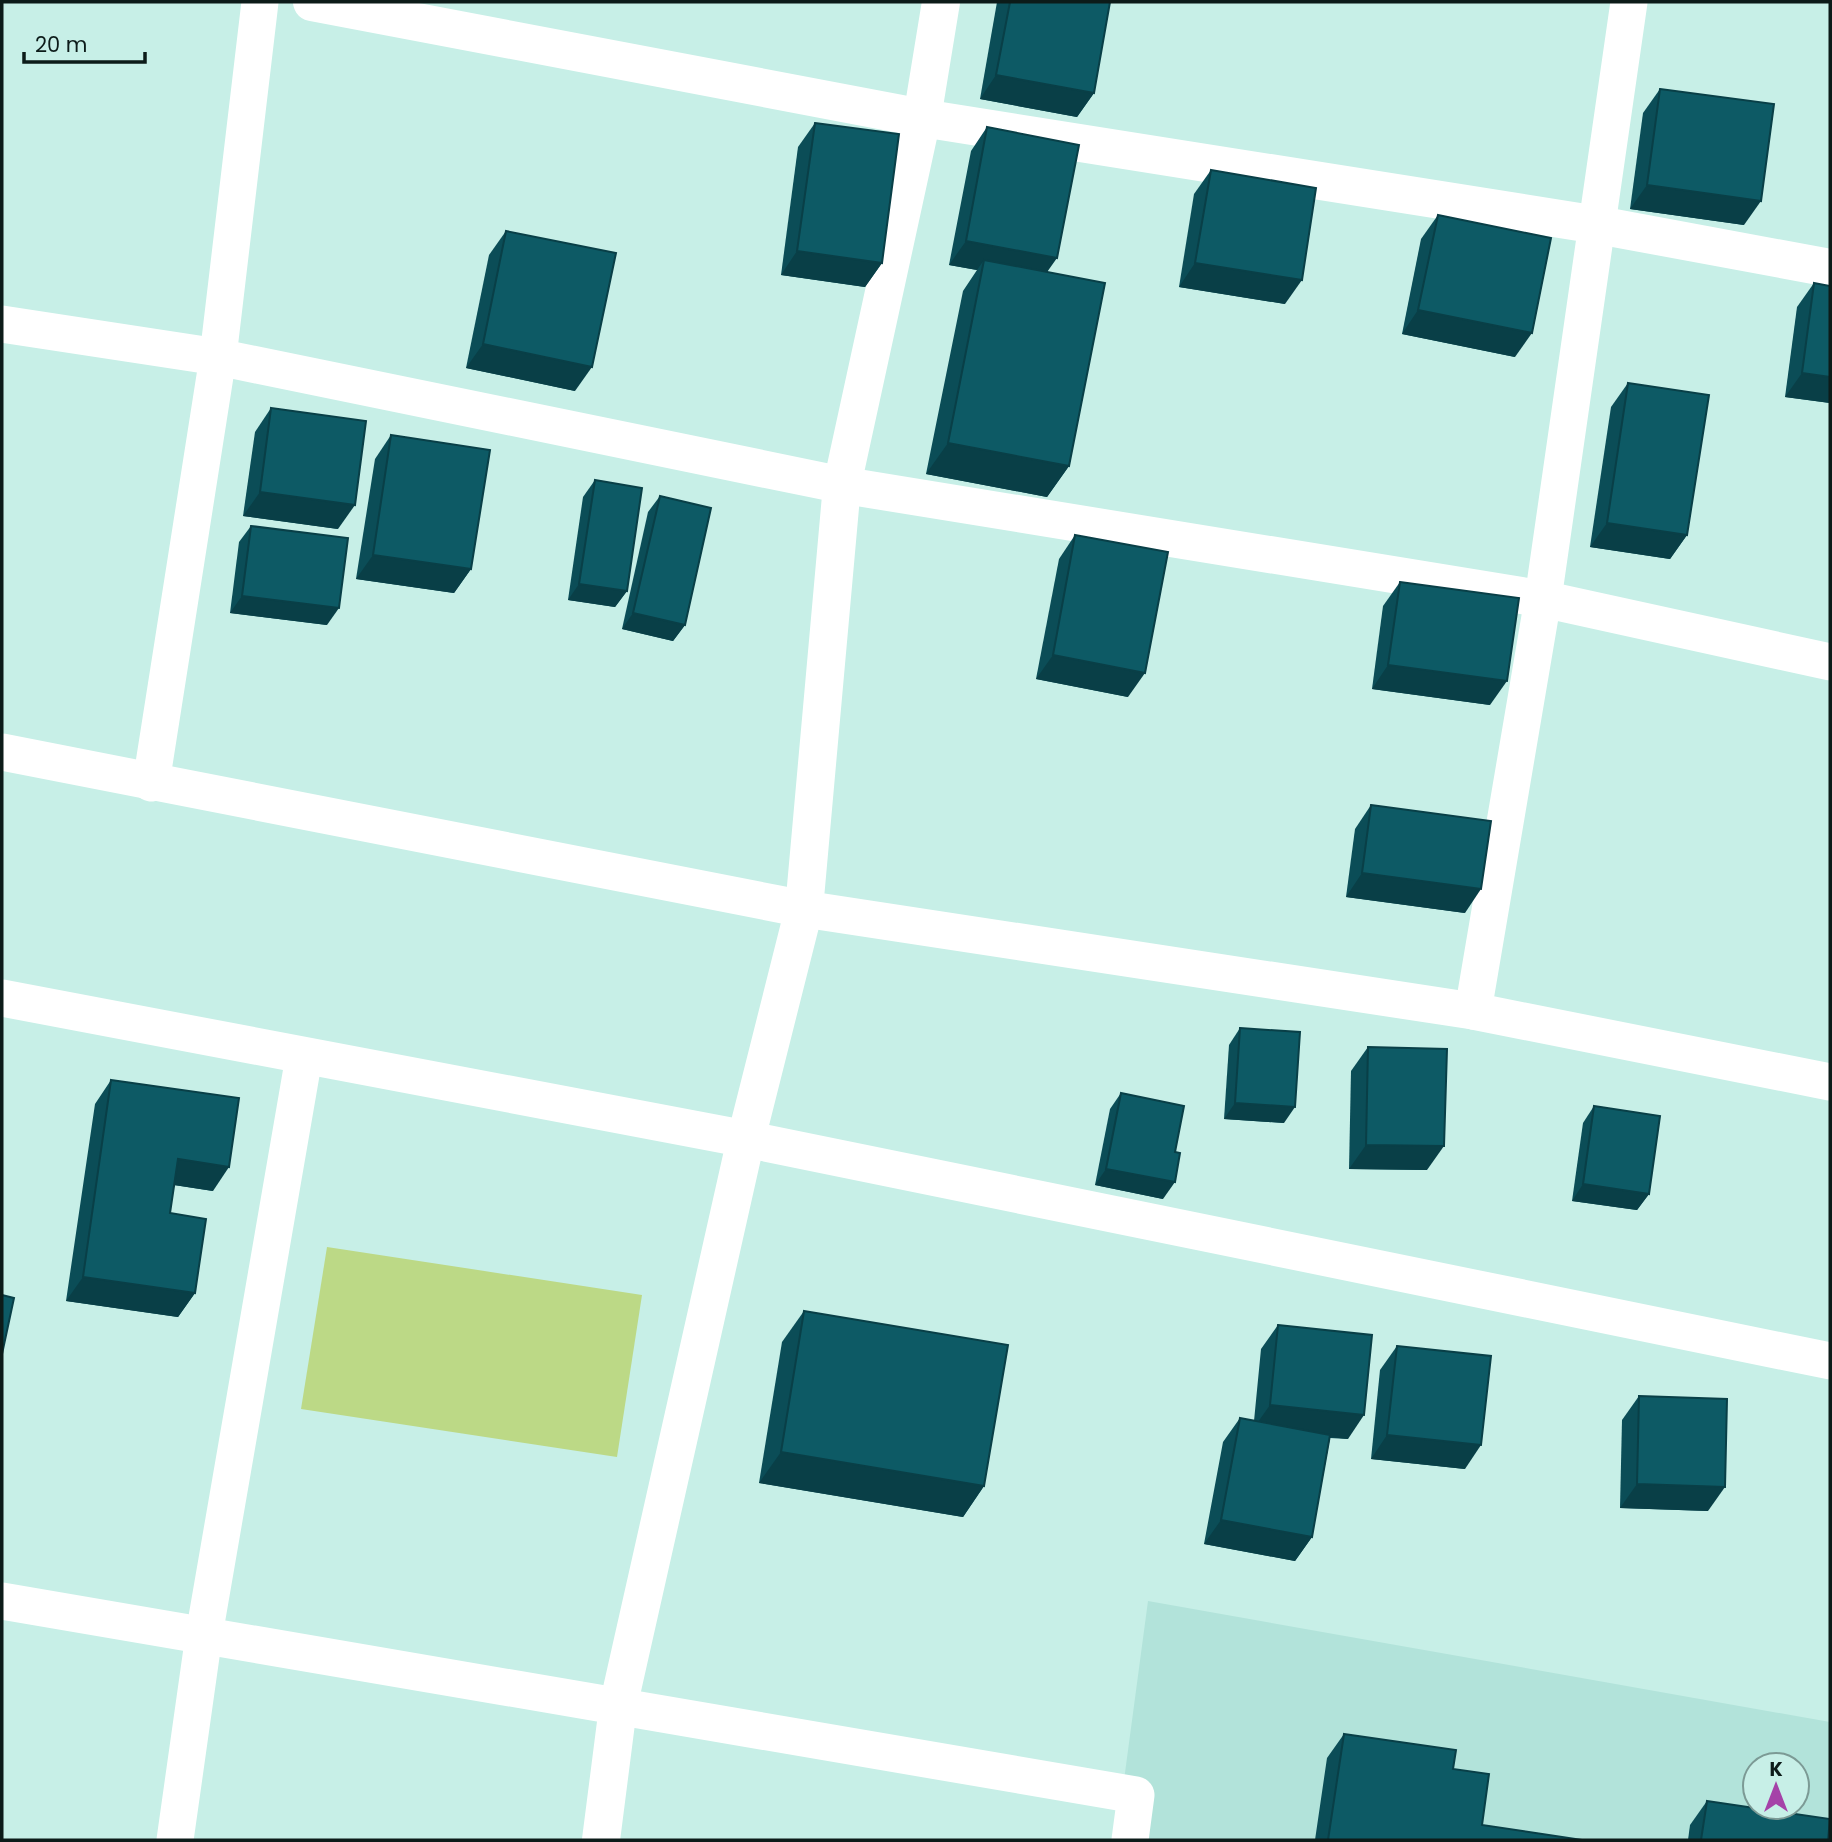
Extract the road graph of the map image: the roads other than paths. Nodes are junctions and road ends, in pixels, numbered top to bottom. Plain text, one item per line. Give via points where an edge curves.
1 (260, 2) edge
2 (312, 2) edge
3 (941, 2) edge
4 (1629, 2) edge
5 (922, 118) junction
6 (1598, 225) junction
7 (1830, 268) edge
8 (2, 324) edge
9 (218, 358) junction
10 (842, 485) junction
11 (1543, 599) junction
12 (1830, 662) edge
13 (2, 752) edge
14 (151, 783) junction
15 (804, 909) junction
16 (2, 998) edge
17 (1472, 1012) junction
18 (304, 1057) junction
19 (1830, 1082) edge
20 (746, 1139) junction
21 (1830, 1361) edge
22 (2, 1601) edge
23 (204, 1635) junction
24 (618, 1707) junction
25 (175, 1840) edge
26 (601, 1840) edge
27 (1130, 1840) edge

1 - 9 street
2 - 5 street
3 - 5 street
4 - 6 street
5 - 6 street
5 - 10 street
6 - 7 street
6 - 11 street
8 - 9 street
9 - 10 street
9 - 14 street
10 - 11 street
10 - 15 street
11 - 12 street
11 - 17 street
13 - 14 street
14 - 15 street
15 - 17 street
15 - 20 street
16 - 18 street
17 - 19 street
18 - 20 street
18 - 23 street
20 - 21 street
20 - 24 street
22 - 23 street
23 - 24 street
23 - 25 street
24 - 26 street
24 - 27 street via 1136,1796

